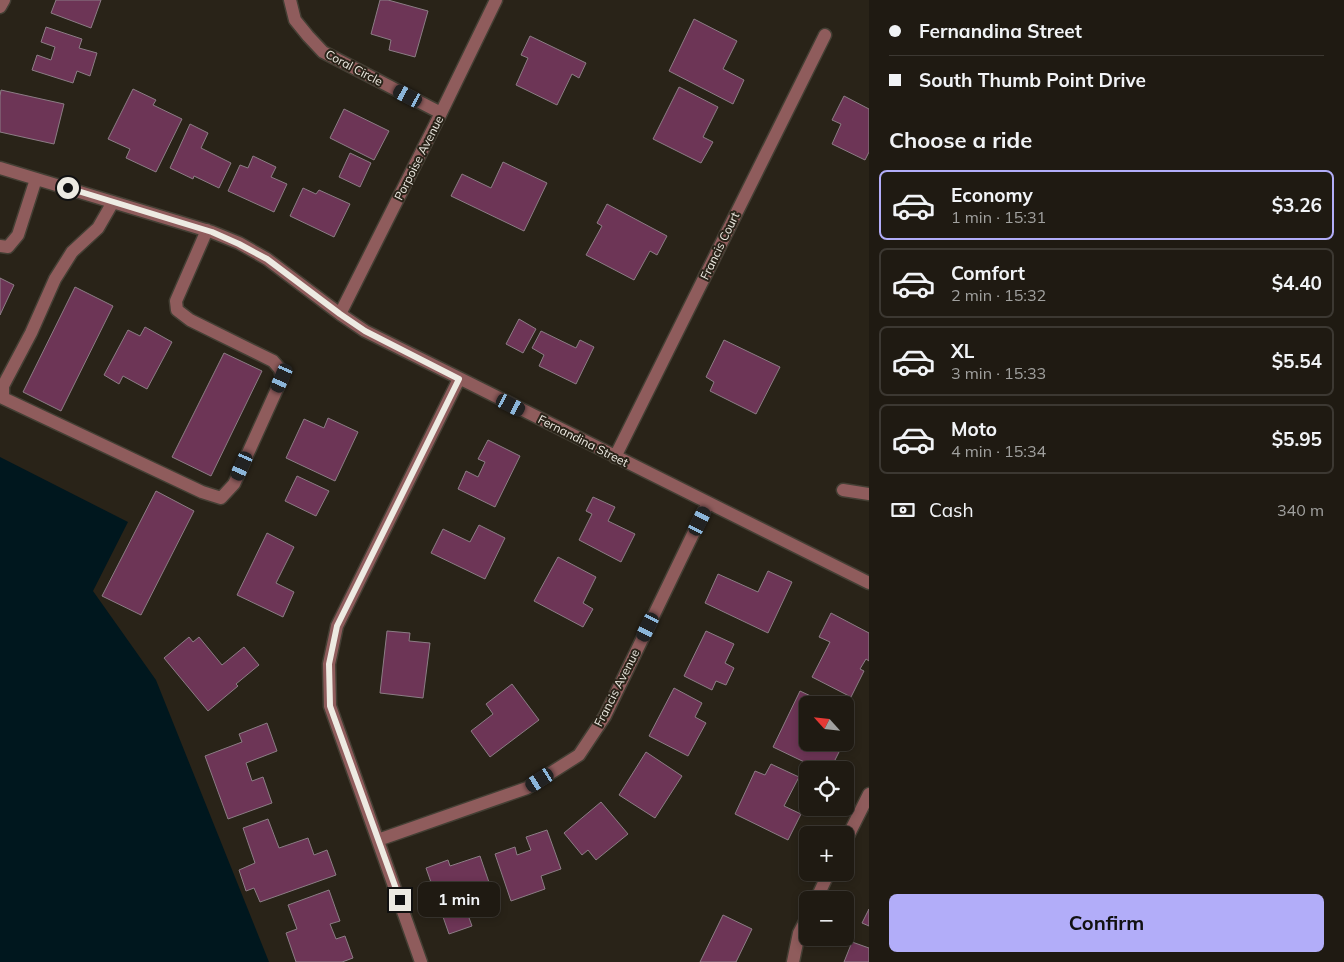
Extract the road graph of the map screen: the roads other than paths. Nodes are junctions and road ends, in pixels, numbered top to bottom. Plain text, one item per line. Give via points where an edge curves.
1 (4, 0) edge
2 (290, 0) edge
3 (496, 0) edge
4 (0, 8) edge
5 (825, 35) dead end
6 (441, 113) junction
7 (0, 168) edge
8 (36, 179) junction
9 (113, 202) junction
10 (207, 230) junction
11 (0, 246) edge
12 (340, 314) junction
13 (459, 379) junction
14 (615, 457) junction
15 (843, 490) dead end
16 (869, 494) edge
17 (708, 504) junction
18 (869, 584) edge
19 (869, 794) edge
20 (853, 826) edge
21 (378, 840) junction
22 (799, 933) edge
23 (421, 962) edge
24 (793, 962) edge

1 - 4 street
2 - 6 street, Coral Circle via 295,20 323,52
3 - 6 street, Porpoise Avenue
5 - 14 street, Francis Court
6 - 12 street, Porpoise Avenue
7 - 8 street, Fernandina Street
8 - 9 street, Fernandina Street
8 - 11 street via 18,235 8,247
9 - 10 street, Fernandina Street
9 - 10 street via 98,228 72,252 55,279 3,386 3,398 221,498 234,484 282,378 273,361 190,320 177,310 176,301
10 - 12 street, Fernandina Street via 267,259
12 - 13 street, Fernandina Street via 365,331
13 - 14 street, Fernandina Street
13 - 21 street via 337,626 329,664 330,706
14 - 17 street, Fernandina Street
15 - 16 street
17 - 18 street, Fernandina Street
17 - 21 street, Francis Avenue via 605,716 579,754 527,788
19 - 20 street
21 - 23 street
22 - 24 street

